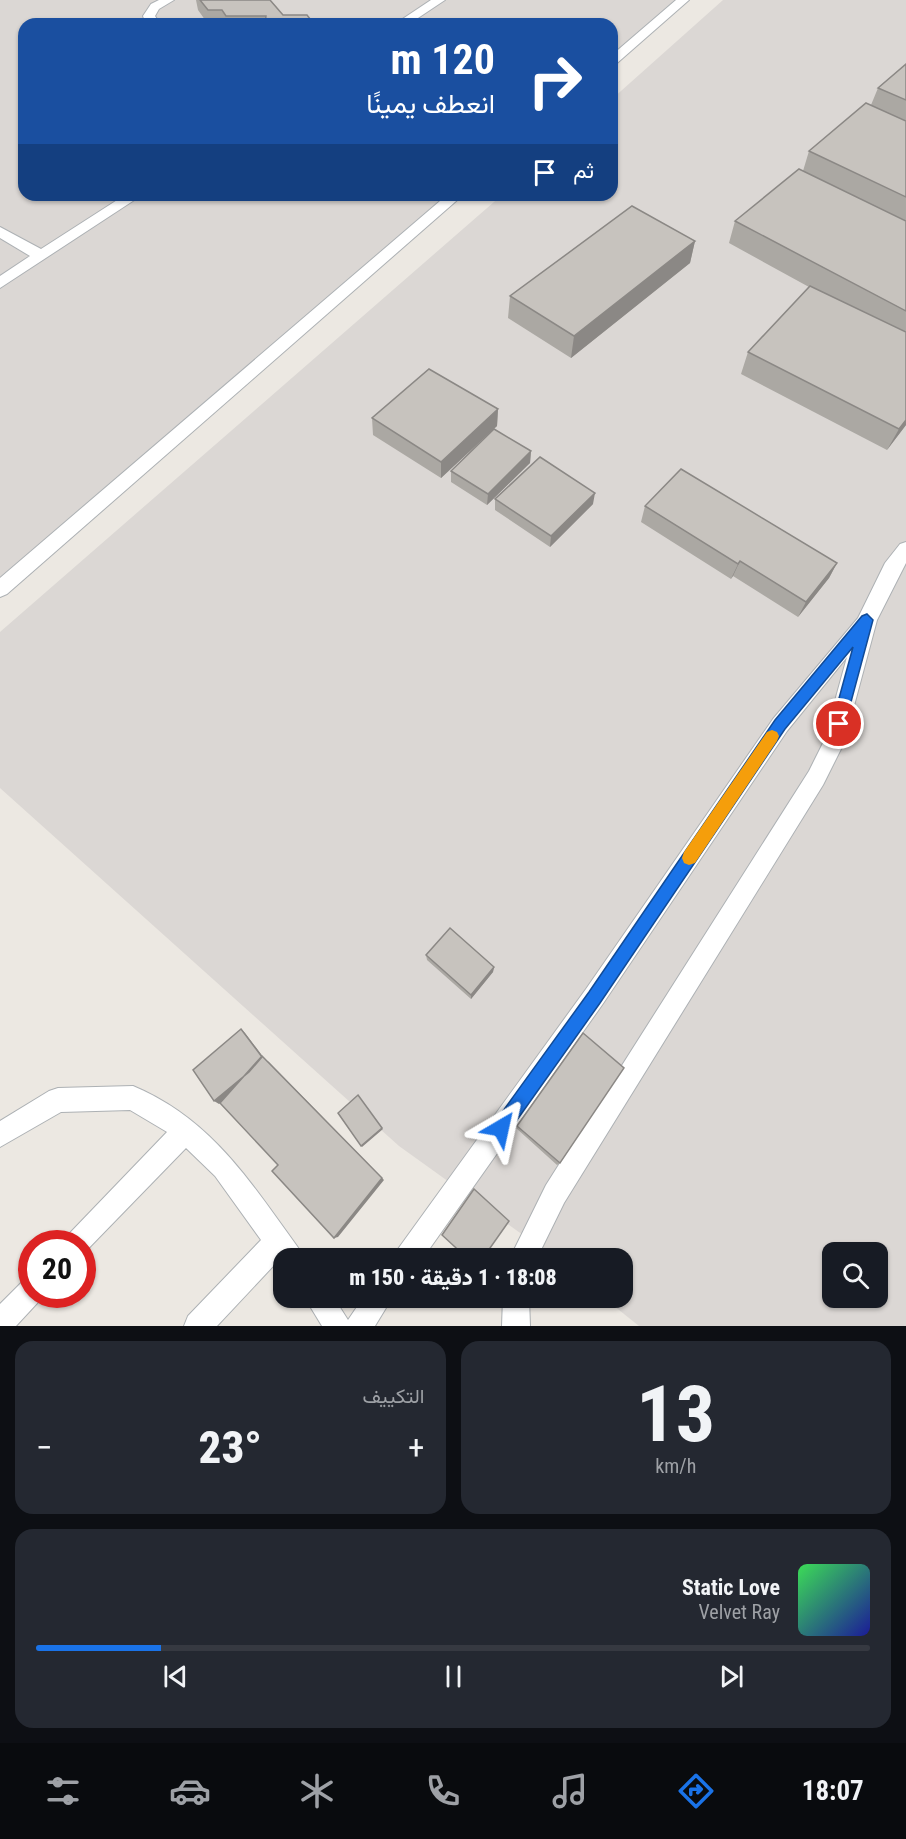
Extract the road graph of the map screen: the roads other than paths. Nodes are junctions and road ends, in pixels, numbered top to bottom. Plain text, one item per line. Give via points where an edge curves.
1 (168, 0) edge
2 (439, 0) edge
3 (682, 0) edge
4 (150, 18) edge
5 (410, 18) edge
6 (618, 56) edge
7 (126, 201) edge
8 (449, 201) edge
9 (0, 232) edge
10 (41, 256) junction
11 (0, 283) edge
12 (906, 549) edge
13 (0, 589) edge
14 (867, 620) junction
15 (186, 1131) junction
16 (0, 1135) edge
17 (91, 1230) edge
18 (283, 1248) edge
19 (414, 1248) edge
20 (528, 1248) edge
21 (273, 1260) edge
22 (18, 1304) edge
23 (326, 1308) edge
24 (372, 1308) edge
25 (0, 1323) edge
26 (198, 1326) edge
27 (336, 1326) edge
28 (359, 1326) edge

1 - 4 lane via 155,7
2 - 5 lane
3 - 6 lane
7 - 10 lane
8 - 13 lane
9 - 10 lane
10 - 11 lane
12 - 14 lane via 892,568
14 - 19 lane via 780,725 594,997
14 - 20 lane via 834,743 816,778 555,1194
15 - 16 lane via 133,1098 58,1100
15 - 17 lane
15 - 18 lane via 224,1167
21 - 26 lane
22 - 25 lane
23 - 27 lane
24 - 28 lane

